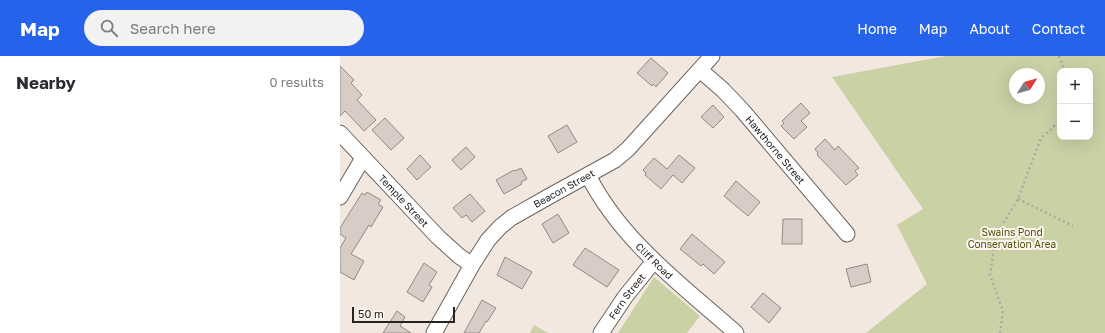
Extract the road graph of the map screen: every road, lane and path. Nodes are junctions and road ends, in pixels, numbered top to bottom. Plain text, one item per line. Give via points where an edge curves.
1 (712, 56) edge
2 (1059, 56) edge
3 (1064, 68) edge
4 (700, 70) junction
5 (1057, 124) edge
6 (340, 133) edge
7 (364, 158) junction
8 (588, 175) junction
9 (340, 197) edge
10 (1018, 199) junction
11 (1073, 226) dead end
12 (847, 234) dead end
13 (654, 261) junction
14 (472, 265) junction
15 (434, 333) edge
16 (601, 333) edge
17 (736, 333) edge
18 (1000, 333) edge

1 - 4 street, Beacon Street
2 - 3 path
4 - 8 street, Beacon Street via 628,149 615,160
4 - 12 street, Hawthorne Street via 742,110
5 - 10 path via 1041,138
6 - 7 street, Temple Street
7 - 9 street
7 - 14 street, Temple Street via 438,236
8 - 13 street, Cliff Road via 611,212
8 - 14 street, Beacon Street via 505,223 488,240
10 - 11 path
10 - 18 path via 996,235 990,275 1003,311
13 - 16 street, Fern Street via 625,297
13 - 17 street, Cliff Road
14 - 15 street, Beacon Street

